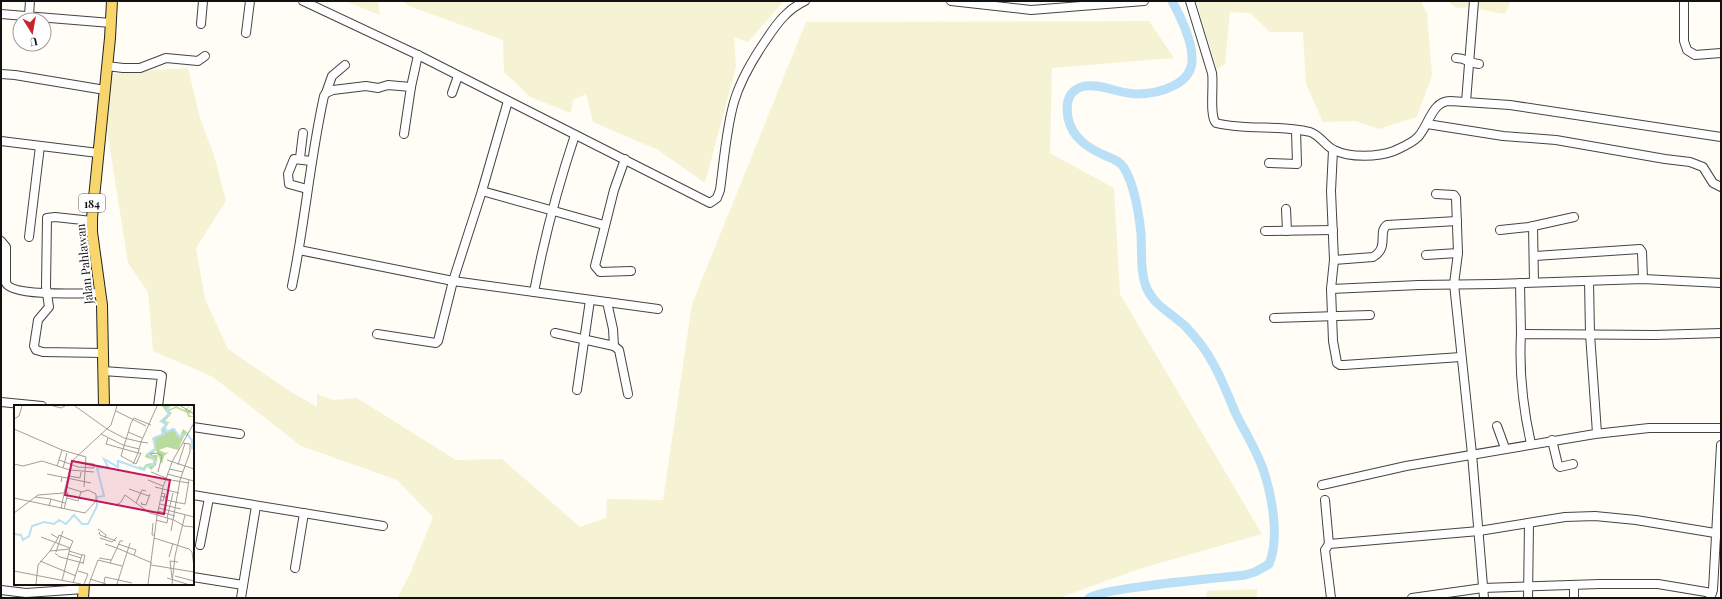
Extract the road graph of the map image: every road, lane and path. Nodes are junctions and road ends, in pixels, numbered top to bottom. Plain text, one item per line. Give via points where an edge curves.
1 (30, 1) edge
2 (112, 1) edge
3 (202, 1) edge
4 (250, 1) edge
5 (303, 1) edge
6 (805, 1) edge
7 (951, 1) edge
8 (1144, 1) edge
9 (1190, 1) edge
10 (1474, 1) edge
11 (1684, 1) edge
12 (29, 12) edge
13 (1, 14) edge
14 (12, 14) edge
15 (52, 17) edge
16 (111, 23) junction
17 (201, 24) dead end
18 (246, 34) dead end
19 (1721, 53) edge
20 (418, 55) junction
21 (205, 56) dead end
22 (1456, 58) dead end
23 (1469, 63) junction
24 (1479, 64) dead end
25 (345, 65) dead end
26 (107, 66) junction
27 (1, 74) edge
28 (458, 76) junction
29 (411, 87) junction
30 (105, 90) junction
31 (326, 93) junction
32 (452, 93) dead end
33 (508, 101) junction
34 (1466, 102) junction
35 (1427, 124) junction
36 (1296, 130) junction
37 (303, 134) dead end
38 (404, 134) dead end
39 (575, 135) junction
40 (1721, 137) edge
41 (1, 141) edge
42 (40, 146) junction
43 (1333, 150) junction
44 (98, 153) junction
45 (300, 158) junction
46 (625, 159) junction
47 (311, 161) junction
48 (1269, 163) dead end
49 (1721, 187) edge
50 (307, 189) junction
51 (482, 191) junction
52 (1436, 194) dead end
53 (1286, 209) dead end
54 (553, 211) junction
55 (1574, 217) dead end
56 (92, 221) junction
57 (1457, 221) junction
58 (604, 226) junction
59 (1533, 226) junction
60 (1333, 230) junction
61 (1500, 230) dead end
62 (1265, 231) dead end
63 (1287, 231) junction
64 (29, 237) dead end
65 (1, 241) edge
66 (299, 250) junction
67 (1458, 253) junction
68 (1426, 255) dead end
69 (1534, 256) junction
70 (1334, 260) junction
71 (631, 271) dead end
72 (1642, 279) junction
73 (453, 281) junction
74 (1589, 281) junction
75 (1534, 282) junction
76 (1520, 283) junction
77 (1721, 283) edge
78 (1454, 284) junction
79 (292, 286) dead end
80 (1331, 289) junction
81 (534, 292) junction
82 (47, 293) junction
83 (100, 293) junction
84 (590, 300) junction
85 (607, 302) junction
86 (658, 309) dead end
87 (1370, 315) dead end
88 (1331, 317) junction
89 (1274, 318) dead end
90 (555, 333) dead end
91 (1721, 333) edge
92 (377, 334) dead end
93 (1521, 334) junction
94 (1590, 334) junction
95 (584, 340) junction
96 (614, 346) junction
97 (103, 353) junction
98 (1461, 356) junction
99 (103, 370) junction
100 (577, 390) dead end
101 (628, 394) dead end
102 (1, 402) edge
103 (32, 405) edge
104 (104, 405) edge
105 (158, 405) edge
106 (1497, 426) dead end
107 (194, 427) edge
108 (1721, 428) edge
109 (1597, 433) junction
110 (240, 434) dead end
111 (1552, 440) junction
112 (1531, 444) junction
113 (1721, 445) edge
114 (1505, 448) junction
115 (1472, 454) junction
116 (1573, 464) dead end
117 (1322, 485) dead end
118 (194, 495) edge
119 (210, 498) junction
120 (1325, 500) dead end
121 (256, 506) junction
122 (304, 513) junction
123 (1529, 523) junction
124 (383, 526) dead end
125 (1479, 531) junction
126 (1718, 534) edge
127 (1329, 544) junction
128 (200, 545) dead end
129 (295, 568) dead end
130 (194, 577) edge
131 (243, 585) junction
132 (1574, 585) junction
133 (1528, 587) junction
134 (1483, 588) junction
135 (1, 590) edge
136 (84, 590) edge
137 (1711, 595) edge
138 (241, 598) edge
139 (1331, 598) edge
140 (1412, 598) edge
141 (1484, 598) edge
142 (1528, 598) edge
143 (1574, 598) edge

1 - 12 street
2 - 16 main road, Jalan Pahlawan / 184
3 - 17 street
4 - 18 street
5 - 20 street
6 - 46 street via 793,7 774,29 754,57 742,81 734,102 720,190 715,200 706,202
7 - 8 street via 1031,10
9 - 36 street via 1213,80 1215,122 1239,127
10 - 23 street
11 - 19 street via 1684,42 1687,50 1695,55
13 - 14 street
15 - 16 street
16 - 26 main road, Jalan Pahlawan / 184
20 - 28 street
20 - 29 street
21 - 26 street via 198,61 166,58 140,68
22 - 23 street
23 - 24 street
23 - 34 street
25 - 31 street via 332,76
26 - 30 main road, Jalan Pahlawan / 184
27 - 30 street
28 - 32 street
28 - 33 street
29 - 31 street via 388,84 378,88 366,86
29 - 38 street
30 - 44 main road, Jalan Pahlawan / 184
31 - 47 street
33 - 39 street
33 - 51 street
34 - 35 street via 1441,102
34 - 40 street via 1510,105
35 - 43 street via 1416,139 1392,151 1371,156
35 - 49 street via 1503,136 1556,140 1690,162 1703,167 1713,183
36 - 43 street via 1311,132
36 - 48 street via 1297,164
37 - 45 street
39 - 46 street
39 - 54 street
41 - 42 street
42 - 44 street
42 - 64 street
43 - 60 street
44 - 56 main road, Jalan Pahlawan / 184
45 - 47 street
45 - 50 street via 292,161 288,181 291,185
46 - 58 street
47 - 50 street
50 - 66 street
51 - 54 street
51 - 73 street
52 - 57 street via 1455,196
53 - 63 street
54 - 58 street
54 - 81 street
55 - 59 street
56 - 82 street via 46,218
56 - 83 main road, Jalan Pahlawan / 184
57 - 67 street
57 - 70 street via 1387,225 1383,229 1382,248 1378,254 1373,257
58 - 71 street via 596,262 597,270
59 - 61 street
59 - 69 street
60 - 63 street
60 - 70 street
62 - 63 street
65 - 82 street via 6,247 7,286
66 - 73 street
66 - 79 street
67 - 68 street
67 - 78 street
69 - 72 street via 1638,249 1642,252
69 - 75 street
70 - 80 street
72 - 74 street
72 - 77 street
73 - 81 street
73 - 92 street via 437,342
74 - 75 street
74 - 94 street
75 - 76 street
76 - 78 street
76 - 93 street
78 - 80 street
78 - 98 street
80 - 88 street
81 - 84 street
82 - 83 street
82 - 97 street via 49,307 38,320 34,348 43,352
83 - 97 main road, Jalan Pahlawan / 184
84 - 85 street
84 - 95 street
85 - 86 street
85 - 96 street
87 - 88 street
88 - 89 street
88 - 98 street via 1335,361 1340,365
90 - 95 street
91 - 94 street
93 - 94 street
93 - 112 street via 1524,404
94 - 109 street
95 - 96 street
95 - 100 street
96 - 101 street via 619,350
97 - 99 main road, Jalan Pahlawan / 184
98 - 115 street
99 - 104 main road, Jalan Pahlawan / 184
99 - 105 street via 160,374 162,376
102 - 103 street
106 - 114 street
107 - 110 street
108 - 109 street via 1649,428
109 - 111 street
111 - 112 street
111 - 116 street via 1558,466
112 - 114 street
113 - 126 street
114 - 115 street
115 - 117 street
115 - 125 street
118 - 119 street
119 - 121 street
119 - 128 street
120 - 127 street
121 - 122 street
121 - 131 street
122 - 124 street
122 - 129 street
123 - 125 street
123 - 126 street via 1565,517 1595,516
123 - 133 street
125 - 127 street
125 - 134 street
126 - 137 street
127 - 139 street via 1325,550
130 - 131 street
131 - 138 street
132 - 133 street
132 - 137 street via 1658,584
132 - 143 street
133 - 134 street
133 - 142 street
134 - 140 street
134 - 141 street
135 - 136 street via 26,593

